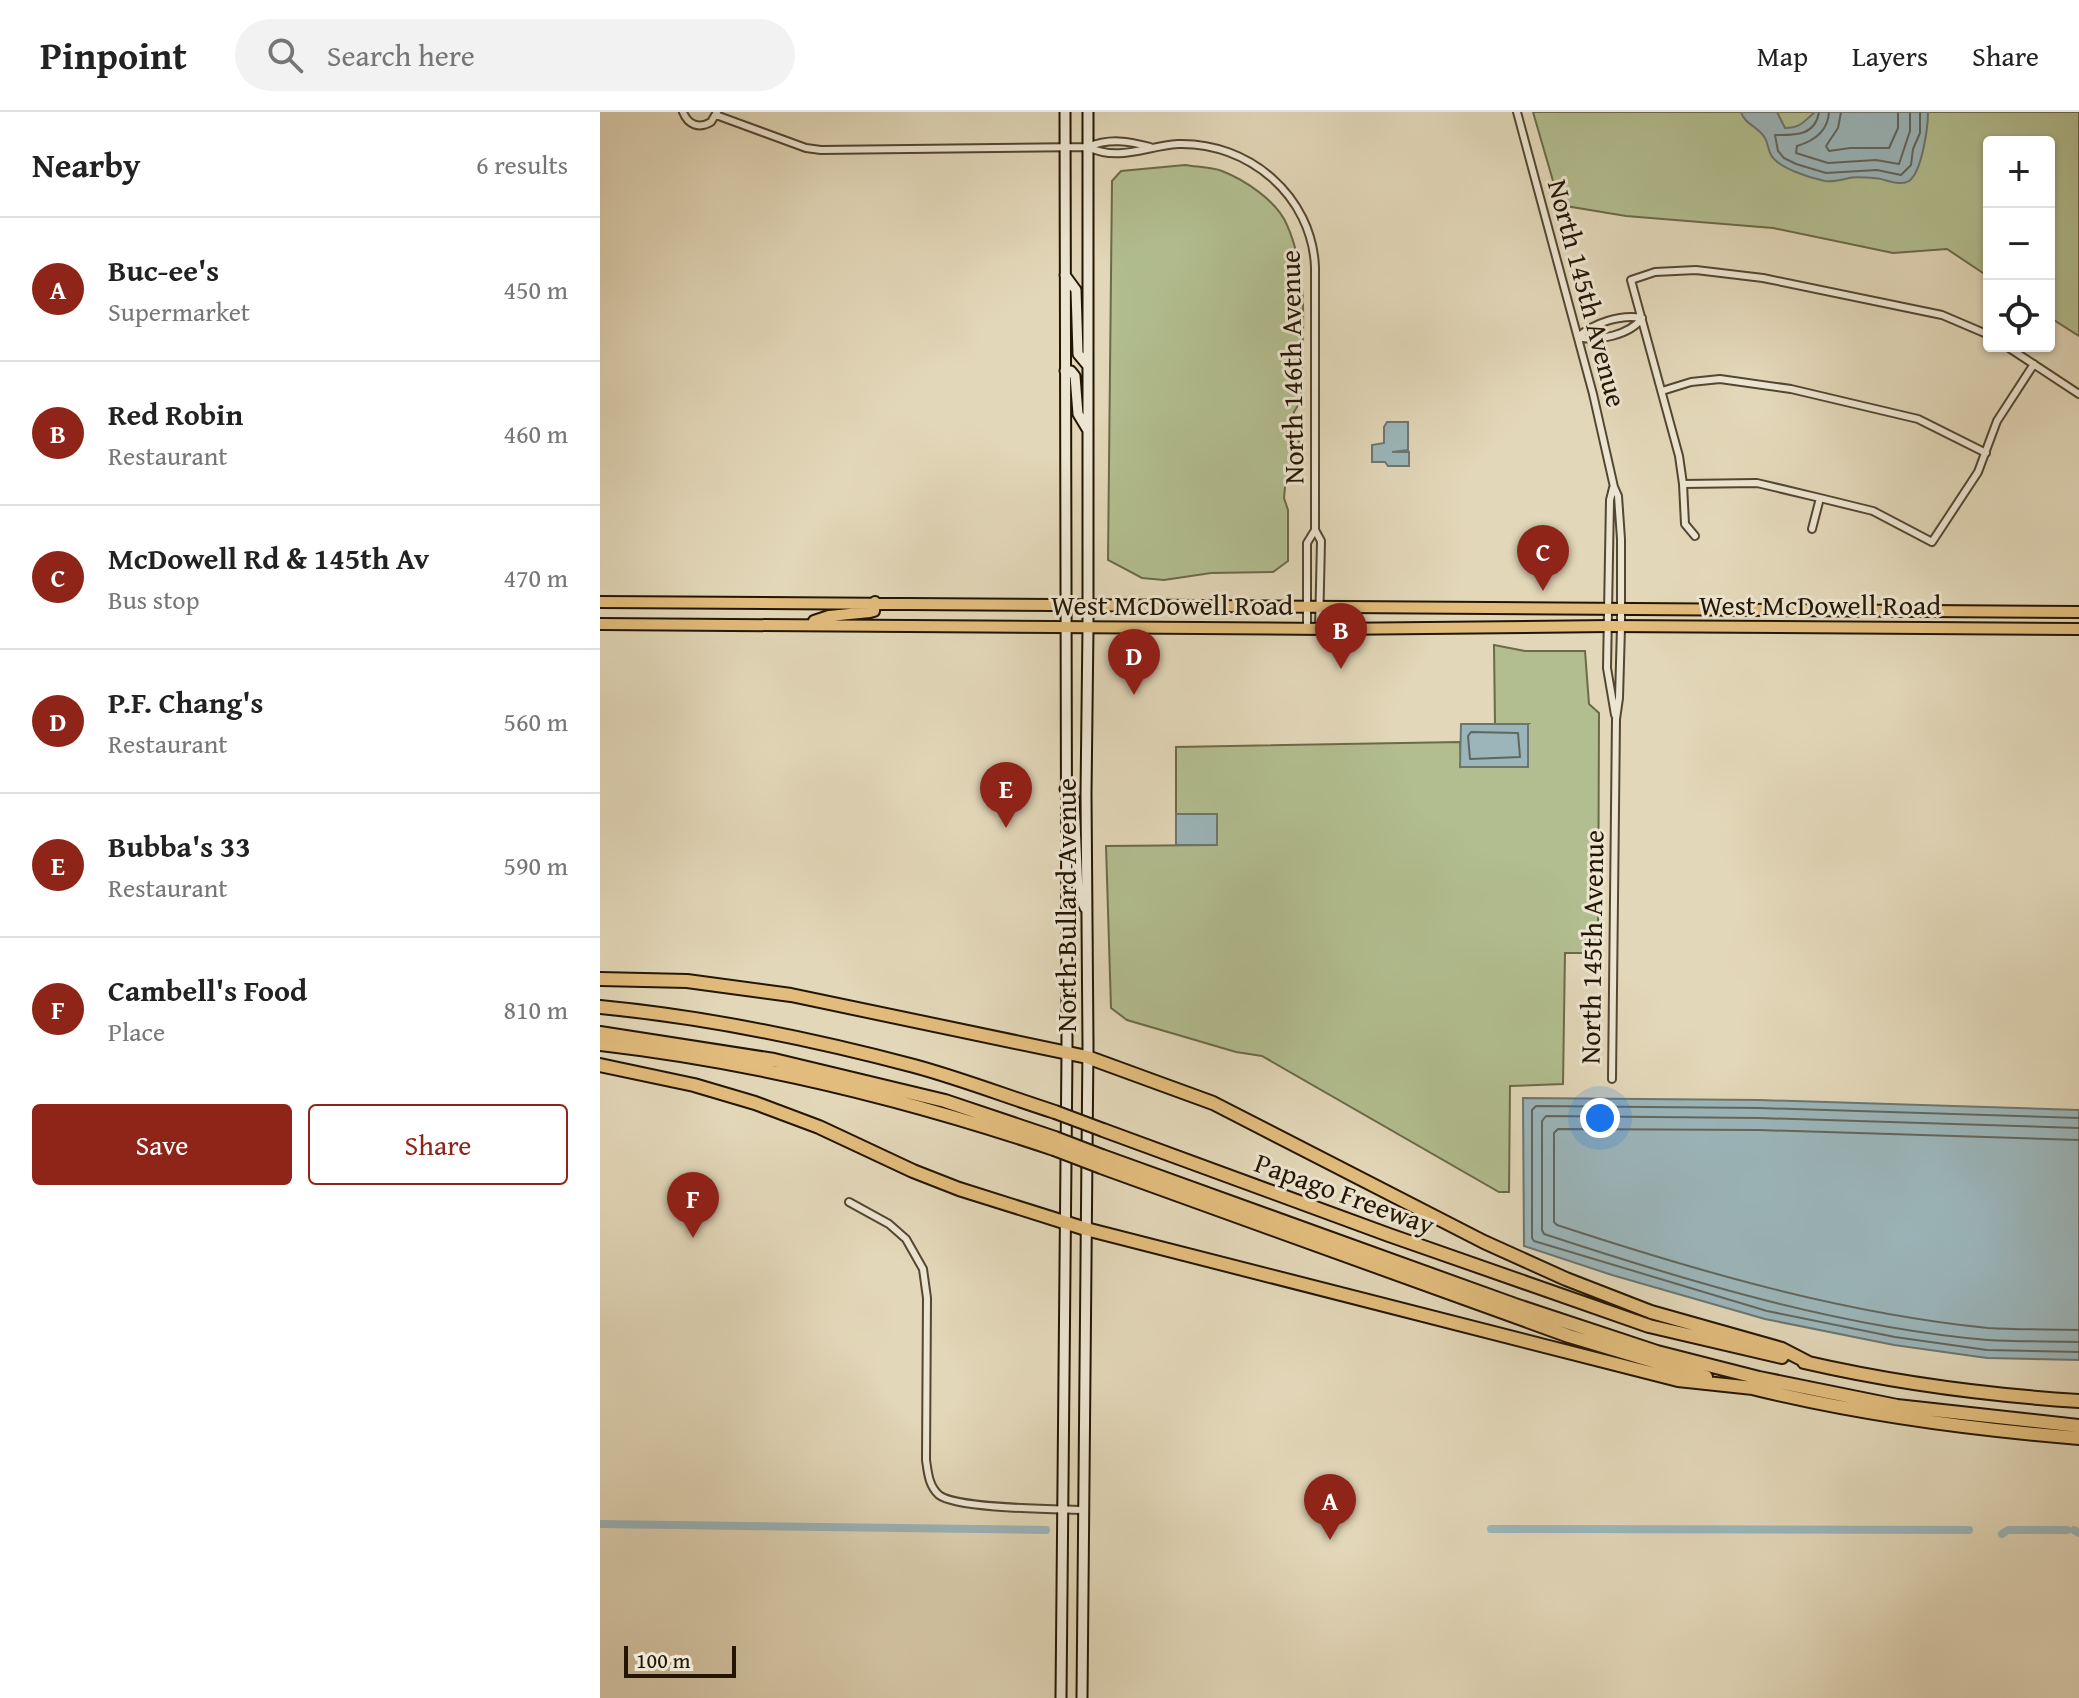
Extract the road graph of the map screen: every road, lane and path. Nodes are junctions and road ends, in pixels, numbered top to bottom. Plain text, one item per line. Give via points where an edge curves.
1 (683, 112) edge
2 (1065, 112) edge
3 (1088, 112) edge
4 (1517, 112) edge
5 (716, 114) edge
6 (1088, 147) junction
7 (1150, 147) junction
8 (1065, 148) junction
9 (1065, 275) junction
10 (1642, 318) junction
11 (1983, 332) edge
12 (1578, 337) junction
13 (2015, 352) edge
14 (2034, 364) junction
15 (1088, 366) junction
16 (1065, 371) junction
17 (1662, 391) junction
18 (2079, 394) edge
19 (1088, 432) junction
20 (1986, 453) junction
21 (1683, 484) junction
22 (1614, 487) junction
23 (1820, 498) junction
24 (1812, 529) dead end
25 (1315, 530) junction
26 (1695, 536) dead end
27 (600, 602) edge
28 (685, 602) junction
29 (875, 602) junction
30 (1066, 606) junction
31 (1088, 606) junction
32 (1307, 607) junction
33 (1319, 607) junction
34 (1615, 608) junction
35 (2079, 612) edge
36 (600, 624) edge
37 (684, 625) junction
38 (804, 625) junction
39 (1615, 626) junction
40 (1066, 628) junction
41 (1088, 628) junction
42 (1307, 629) junction
43 (1319, 629) junction
44 (2079, 629) edge
45 (1616, 719) junction
46 (1065, 789) junction
47 (1086, 911) junction
48 (600, 979) edge
49 (600, 1007) edge
50 (600, 1033) edge
51 (600, 1044) edge
52 (1067, 1052) junction
53 (1087, 1057) junction
54 (600, 1065) edge
55 (1612, 1079) dead end
56 (1054, 1143) junction
57 (1102, 1161) junction
58 (849, 1202) dead end
59 (1066, 1222) junction
60 (1086, 1229) junction
61 (1809, 1363) junction
62 (1753, 1388) junction
63 (2079, 1401) edge
64 (2079, 1426) edge
65 (2079, 1438) edge
66 (1063, 1509) junction
67 (1083, 1510) junction
68 (1064, 1698) edge
69 (1082, 1698) edge

1 - 5 street via 698,126
2 - 8 main road, North Bullard Avenue
3 - 6 main road, North Bullard Avenue
4 - 12 street, North 145th Avenue
5 - 8 street via 821,150
6 - 7 street via 1131,142
6 - 7 street via 1102,154 1132,154
6 - 8 street
6 - 15 main road, North Bullard Avenue
7 - 25 street, North 146th Avenue via 1179,144 1236,155 1265,171 1296,204 1309,232 1314,252
8 - 9 main road, North Bullard Avenue
9 - 15 main road via 1076,290 1078,354
9 - 16 main road, North Bullard Avenue
10 - 11 street via 1631,280 1655,272 1696,270 1763,278 1942,315
10 - 12 street via 1603,324
10 - 12 street via 1625,331 1591,340
10 - 17 street
12 - 22 street, North 145th Avenue
13 - 14 street
14 - 18 street
14 - 20 street via 1997,421
15 - 19 main road, North Bullard Avenue
16 - 19 main road via 1075,376 1078,414
16 - 30 main road, North Bullard Avenue
17 - 20 street via 1720,379 1791,389 1918,419
17 - 21 street
19 - 31 main road, North Bullard Avenue
20 - 23 street via 1932,542 1873,511
21 - 23 street via 1757,483
21 - 26 street via 1685,524
22 - 34 street, North 145th Avenue via 1610,500
22 - 34 street, North 145th Avenue via 1620,514
23 - 24 street
25 - 32 street, North 146th Avenue via 1307,543
25 - 33 street, North 146th Avenue via 1321,541
27 - 28 main road, West McDowell Road
28 - 29 main road, West McDowell Road
28 - 37 main road
29 - 30 main road, West McDowell Road
29 - 38 main road via 874,611
30 - 31 main road, West McDowell Road
30 - 40 main road, North Bullard Avenue
31 - 32 main road, West McDowell Road
31 - 41 main road, North Bullard Avenue
32 - 33 main road, West McDowell Road
32 - 42 street, North 146th Avenue
33 - 34 main road, West McDowell Road
33 - 43 street, North 146th Avenue
34 - 35 main road, West McDowell Road
34 - 39 street, North 145th Avenue
34 - 39 street, North 145th Avenue
36 - 37 main road, West McDowell Road
37 - 38 main road, West McDowell Road
38 - 40 main road, West McDowell Road
39 - 43 main road, West McDowell Road
39 - 44 main road, West McDowell Road
39 - 45 street, North 145th Avenue
39 - 45 street, North 145th Avenue via 1608,677
40 - 41 main road, West McDowell Road
40 - 46 main road, North Bullard Avenue
41 - 42 main road, West McDowell Road
41 - 47 main road, North Bullard Avenue
42 - 43 main road, West McDowell Road
45 - 55 street, North 145th Avenue
46 - 47 main road via 1074,799 1078,892
46 - 52 main road, North Bullard Avenue
47 - 53 main road, North Bullard Avenue
48 - 52 highway via 687,981 791,995
49 - 61 highway, Papago Freeway, bridge via 809,1041 916,1066 1634,1321
50 - 56 highway via 789,1063 945,1101
51 - 56 highway, Papago Freeway via 718,1060 853,1089
52 - 53 highway
52 - 59 main road, North Bullard Avenue
53 - 60 main road, North Bullard Avenue
53 - 61 highway via 1213,1103 1566,1279 1651,1312 1782,1349
54 - 59 highway via 755,1103 959,1189
56 - 57 highway, Papago Freeway, bridge
57 - 62 highway, Papago Freeway via 1569,1336
57 - 64 highway via 1657,1352 1897,1406
58 - 66 street via 906,1239 923,1269 926,1460 937,1493 969,1503
59 - 60 highway
59 - 66 main road, North Bullard Avenue
60 - 62 highway via 1678,1380
60 - 67 main road, North Bullard Avenue
61 - 63 highway, Papago Freeway via 1887,1381
62 - 65 highway, Papago Freeway via 1884,1415
66 - 67 street
66 - 68 main road, North Bullard Avenue
67 - 69 main road, North Bullard Avenue

